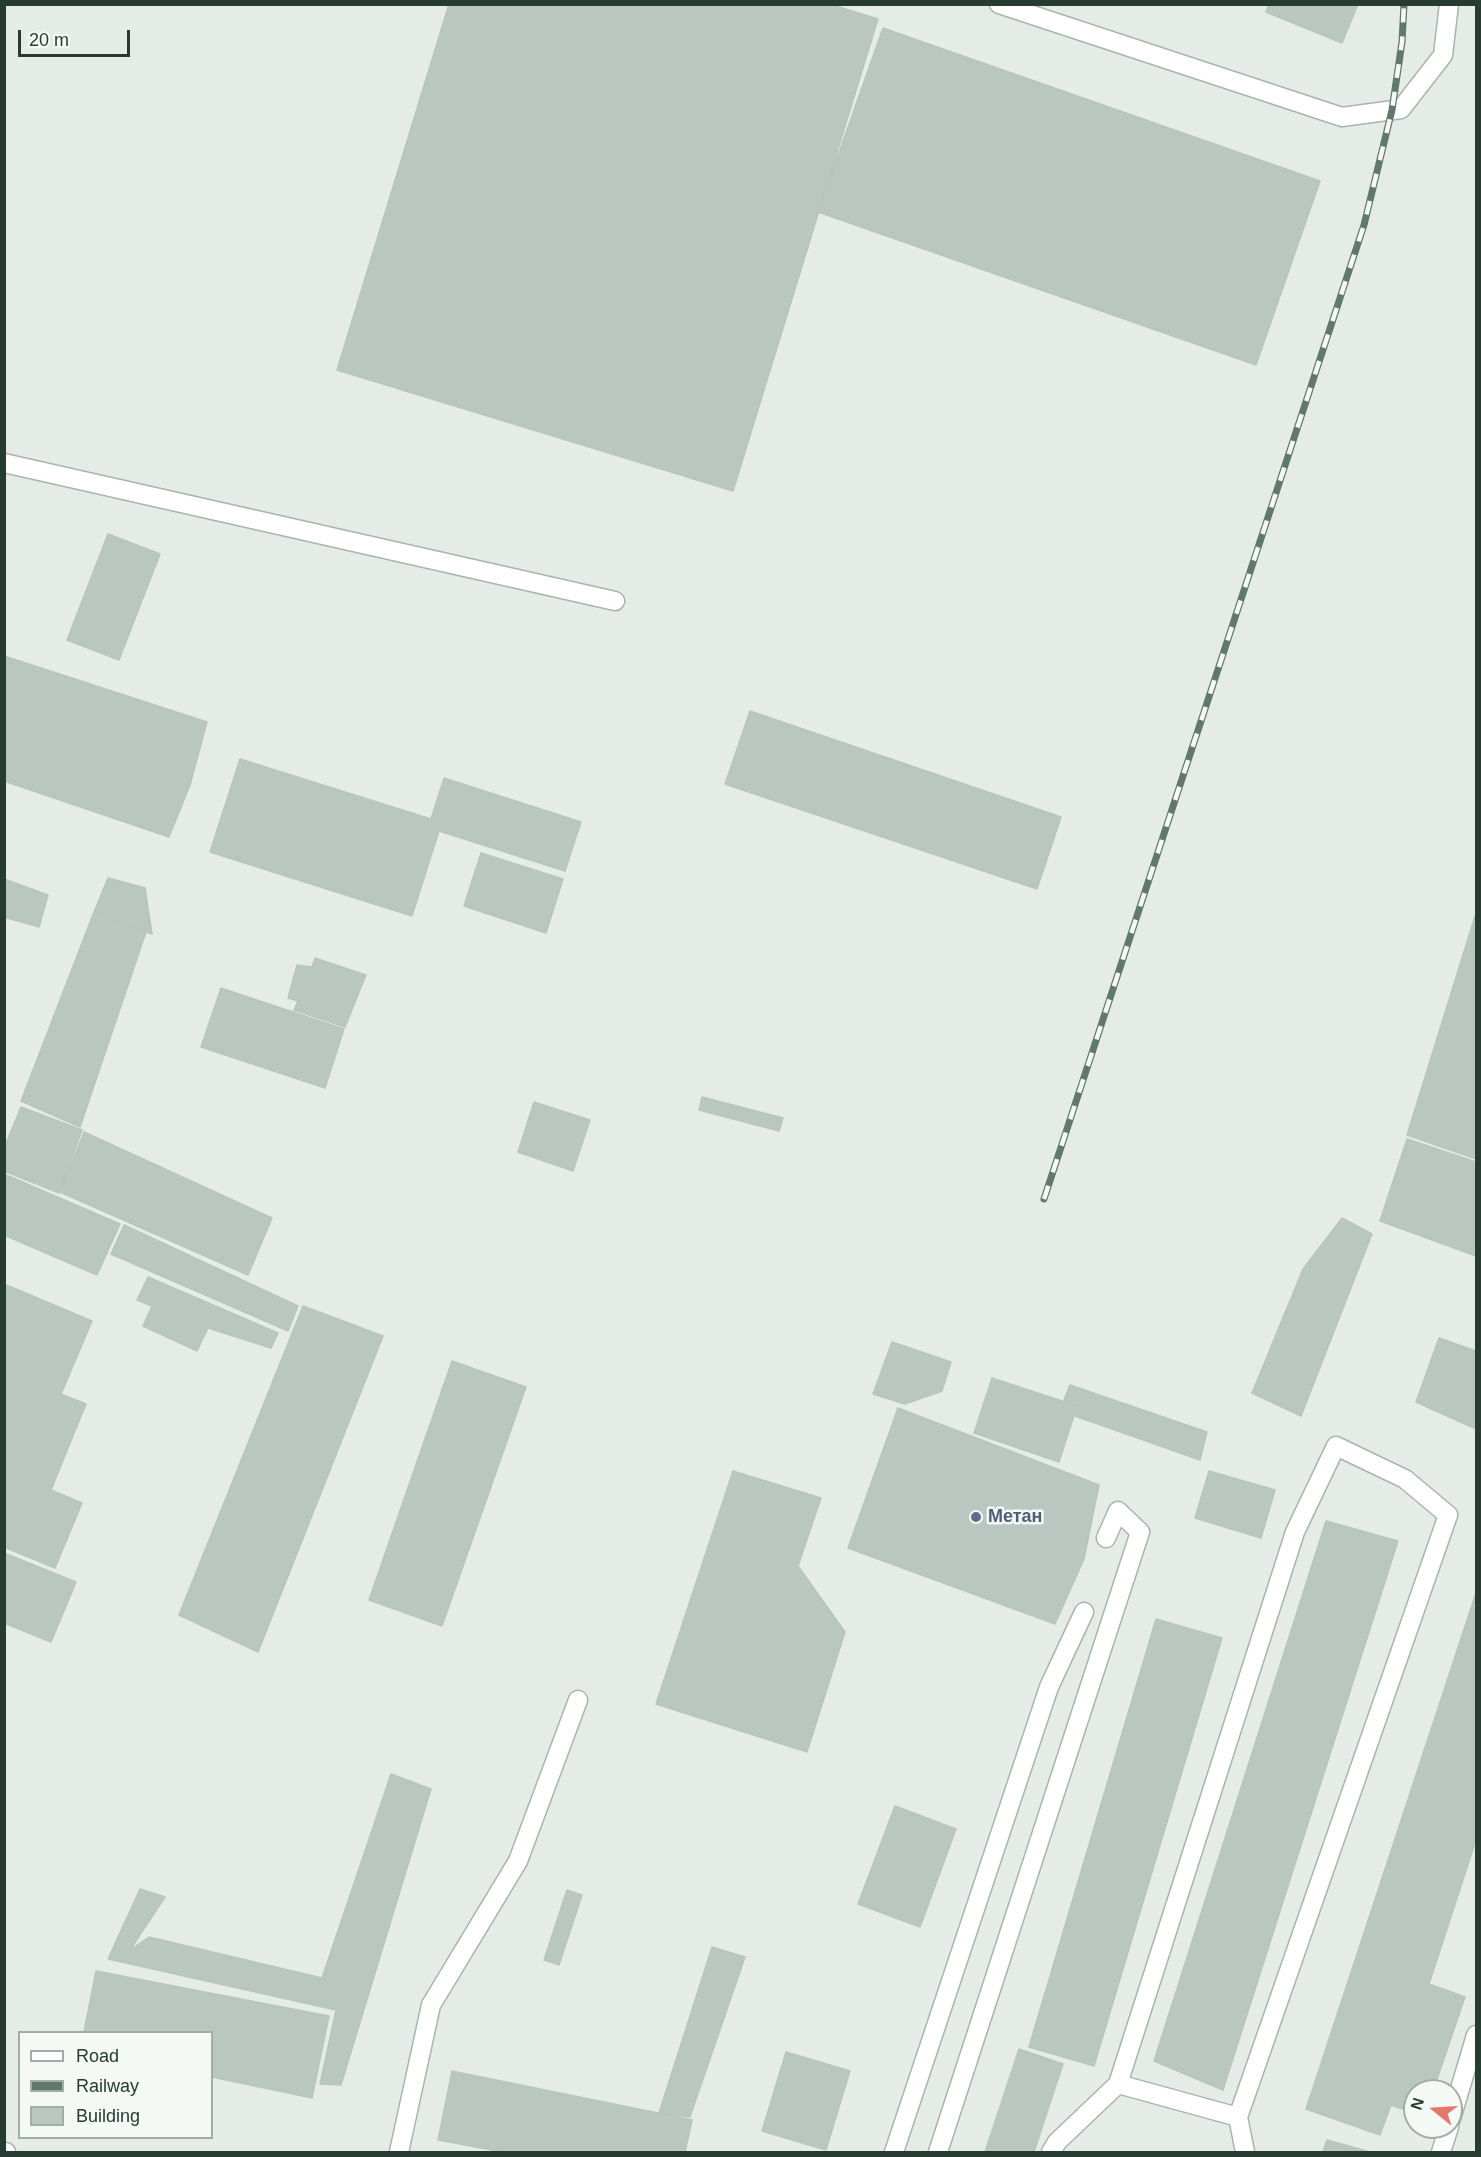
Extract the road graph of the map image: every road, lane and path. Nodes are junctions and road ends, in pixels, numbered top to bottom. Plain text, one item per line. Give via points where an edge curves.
1 (999, 4) edge
2 (1449, 4) edge
3 (4, 463) edge
4 (615, 601) dead end
5 (1106, 1538) dead end
6 (1084, 1612) dead end
7 (578, 1700) dead end
8 (1476, 2035) edge
9 (1463, 2079) edge
10 (1118, 2084) junction
11 (1238, 2117) junction
12 (399, 2152) edge
13 (894, 2152) edge
14 (938, 2152) edge
15 (1051, 2152) edge
16 (1245, 2152) edge

1 - 2 lane via 1341,117 1401,109 1443,55
3 - 4 lane
5 - 14 lane via 1118,1511 1140,1532
6 - 13 lane via 1049,1687
7 - 12 lane via 518,1861 431,2005
8 - 9 lane
10 - 11 lane
10 - 11 lane via 1295,1532 1336,1446 1405,1479 1448,1515
10 - 15 lane
11 - 16 lane

